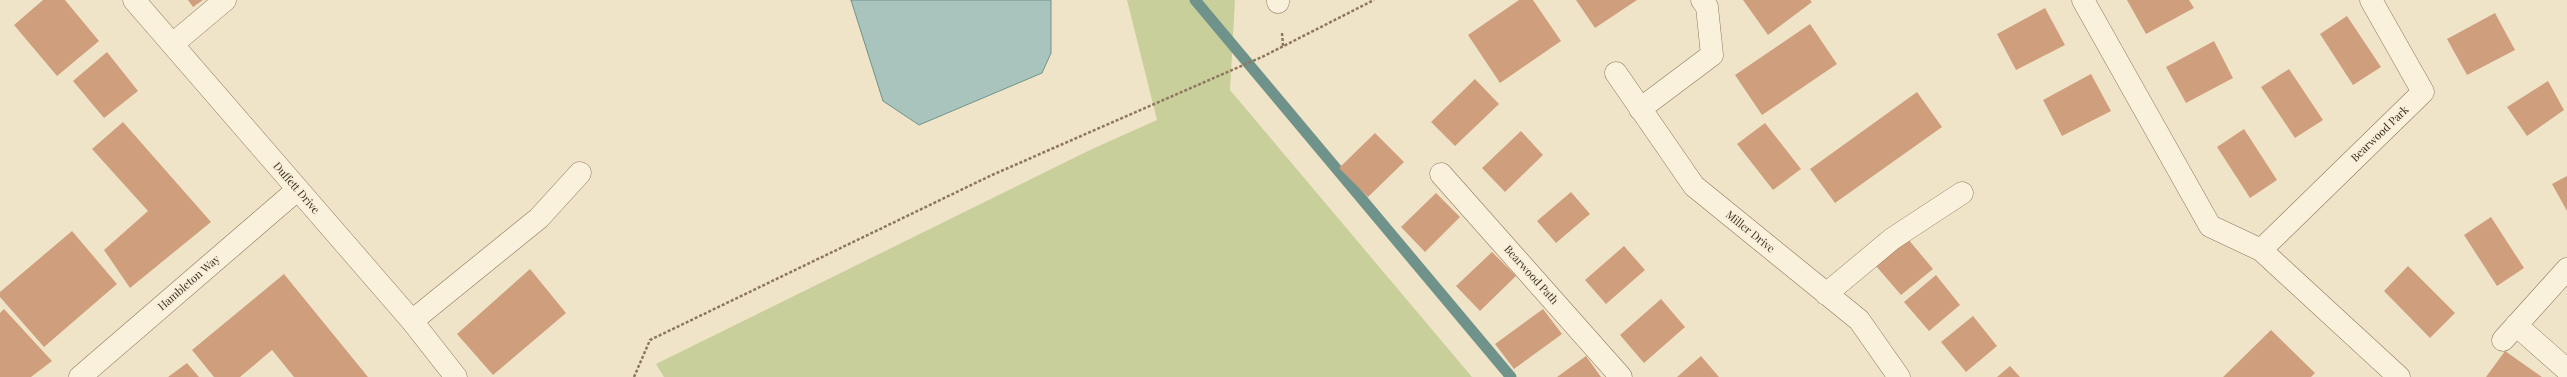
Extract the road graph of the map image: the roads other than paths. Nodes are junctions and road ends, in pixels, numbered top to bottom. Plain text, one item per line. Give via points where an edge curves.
1 (134, 0) edge
2 (225, 0) edge
3 (1702, 0) edge
4 (2083, 0) edge
5 (2371, 0) edge
6 (174, 43) junction
7 (1616, 73) dead end
8 (1640, 109) junction
9 (580, 173) dead end
10 (1441, 174) dead end
11 (297, 190) junction
12 (1962, 193) dead end
13 (2261, 250) junction
14 (2567, 269) edge
15 (1826, 294) junction
16 (412, 321) junction
17 (2567, 370) edge
18 (80, 377) edge
19 (456, 377) edge
20 (1621, 377) edge
21 (1900, 377) edge
22 (2399, 377) edge

1 - 6 street, Duffett Drive
2 - 6 street
3 - 8 street via 1707,7 1712,54
4 - 13 street via 2210,226
5 - 13 street, Bearwood Park via 2423,92
6 - 11 street, Duffett Drive
7 - 8 street, Miller Drive
8 - 15 street, Miller Drive via 1694,186
9 - 16 street via 539,218
10 - 20 street, Bearwood Path
11 - 16 street, Duffett Drive
11 - 18 street, Hambleton Way
12 - 15 street via 1892,239
13 - 22 street
14 - 17 street via 2510,333
15 - 21 street, Miller Drive via 1859,320
16 - 19 street, Duffett Drive

